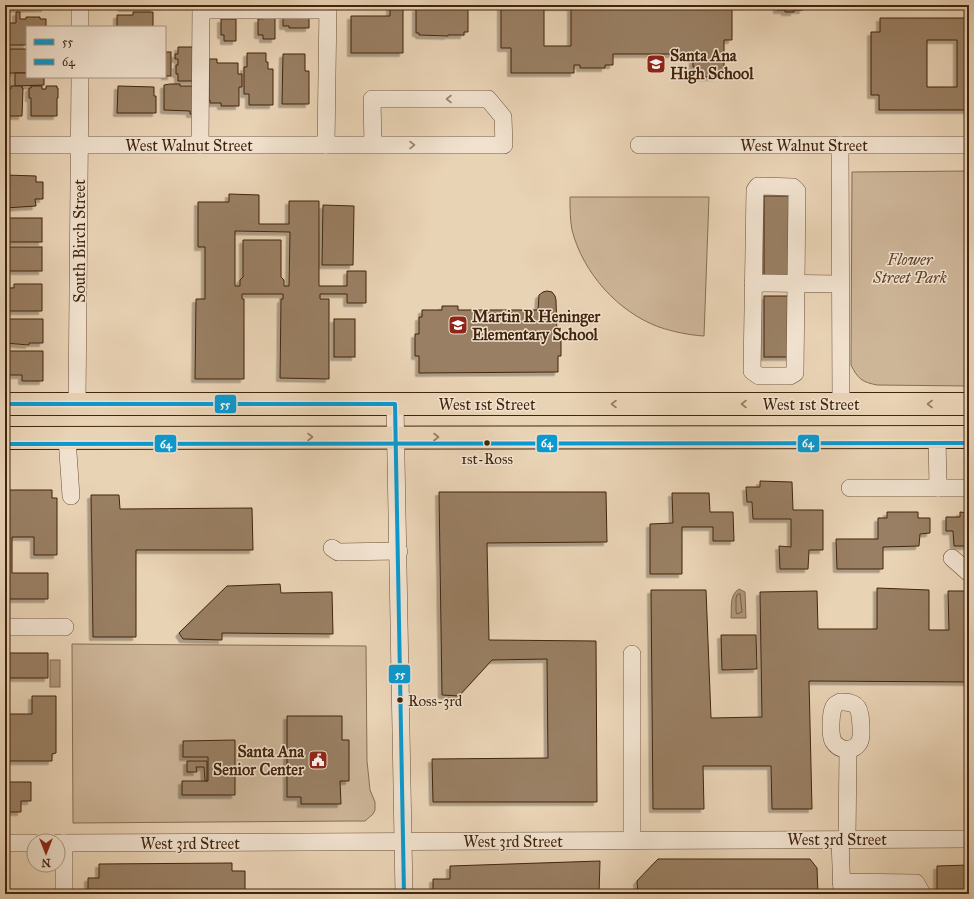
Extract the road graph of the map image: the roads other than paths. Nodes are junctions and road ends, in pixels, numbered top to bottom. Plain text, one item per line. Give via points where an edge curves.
1 (80, 5) edge
2 (201, 7) edge
3 (328, 7) edge
4 (80, 26) edge
5 (80, 78) edge
6 (5, 145) edge
7 (79, 145) junction
8 (200, 145) junction
9 (326, 145) junction
10 (373, 145) junction
11 (639, 145) dead end
12 (840, 145) junction
13 (969, 145) edge
14 (753, 283) junction
15 (796, 283) junction
16 (840, 284) junction
17 (5, 404) edge
18 (77, 404) junction
19 (395, 404) junction
20 (841, 404) junction
21 (969, 404) edge
22 (397, 437) junction
23 (937, 437) junction
24 (969, 437) edge
25 (5, 438) edge
26 (67, 438) junction
27 (850, 488) dead end
28 (938, 488) junction
29 (969, 488) edge
30 (71, 496) dead end
31 (332, 548) dead end
32 (399, 551) junction
33 (952, 558) dead end
34 (969, 573) edge
35 (5, 627) edge
36 (65, 627) dead end
37 (632, 654) dead end
38 (848, 750) dead end
39 (969, 839) edge
40 (632, 840) junction
41 (844, 840) junction
42 (403, 841) junction
43 (5, 843) edge
44 (26, 843) edge
45 (66, 843) edge
46 (63, 873) edge
47 (841, 889) edge
48 (887, 889) edge
49 (921, 893) edge
50 (64, 894) edge
51 (404, 894) edge

1 - 4 street
2 - 3 street
2 - 8 street
3 - 9 street
5 - 7 street, South Birch Street
6 - 7 street, West Walnut Street
7 - 8 street, West Walnut Street
7 - 18 street, South Birch Street
8 - 9 street, West Walnut Street
9 - 10 street, West Walnut Street
10 -> 10 street, West Walnut Street via 504,145 503,118 488,99 372,99
11 - 12 street, West Walnut Street
12 - 13 street, West Walnut Street
12 - 16 street
14 - 15 street
14 - 15 street via 752,371 759,376 790,376 795,373
14 - 15 street via 755,190 758,186 793,187 797,191
15 - 16 street
16 - 20 street
17 - 18 main road, West 1st Street
18 - 19 main road, West 1st Street
20 -> 19 main road, West 1st Street
19 - 22 street
21 -> 20 main road, West 1st Street
22 -> 23 main road, West 1st Street
26 -> 22 main road, West 1st Street
22 - 32 street
23 - 24 main road, West 1st Street
23 - 28 street
25 - 26 main road, West 1st Street
26 - 30 street
27 - 28 street
28 - 29 street
31 - 32 street via 338,552
32 - 42 street
33 - 34 street
35 - 36 street
37 - 40 street
38 - 41 street
39 - 41 street, West 3rd Street
40 - 41 street, West 3rd Street
40 - 42 street, West 3rd Street
41 - 47 street
42 - 45 street, West 3rd Street
42 - 51 street
43 - 44 street
46 - 50 street
47 - 48 street
48 - 49 street

